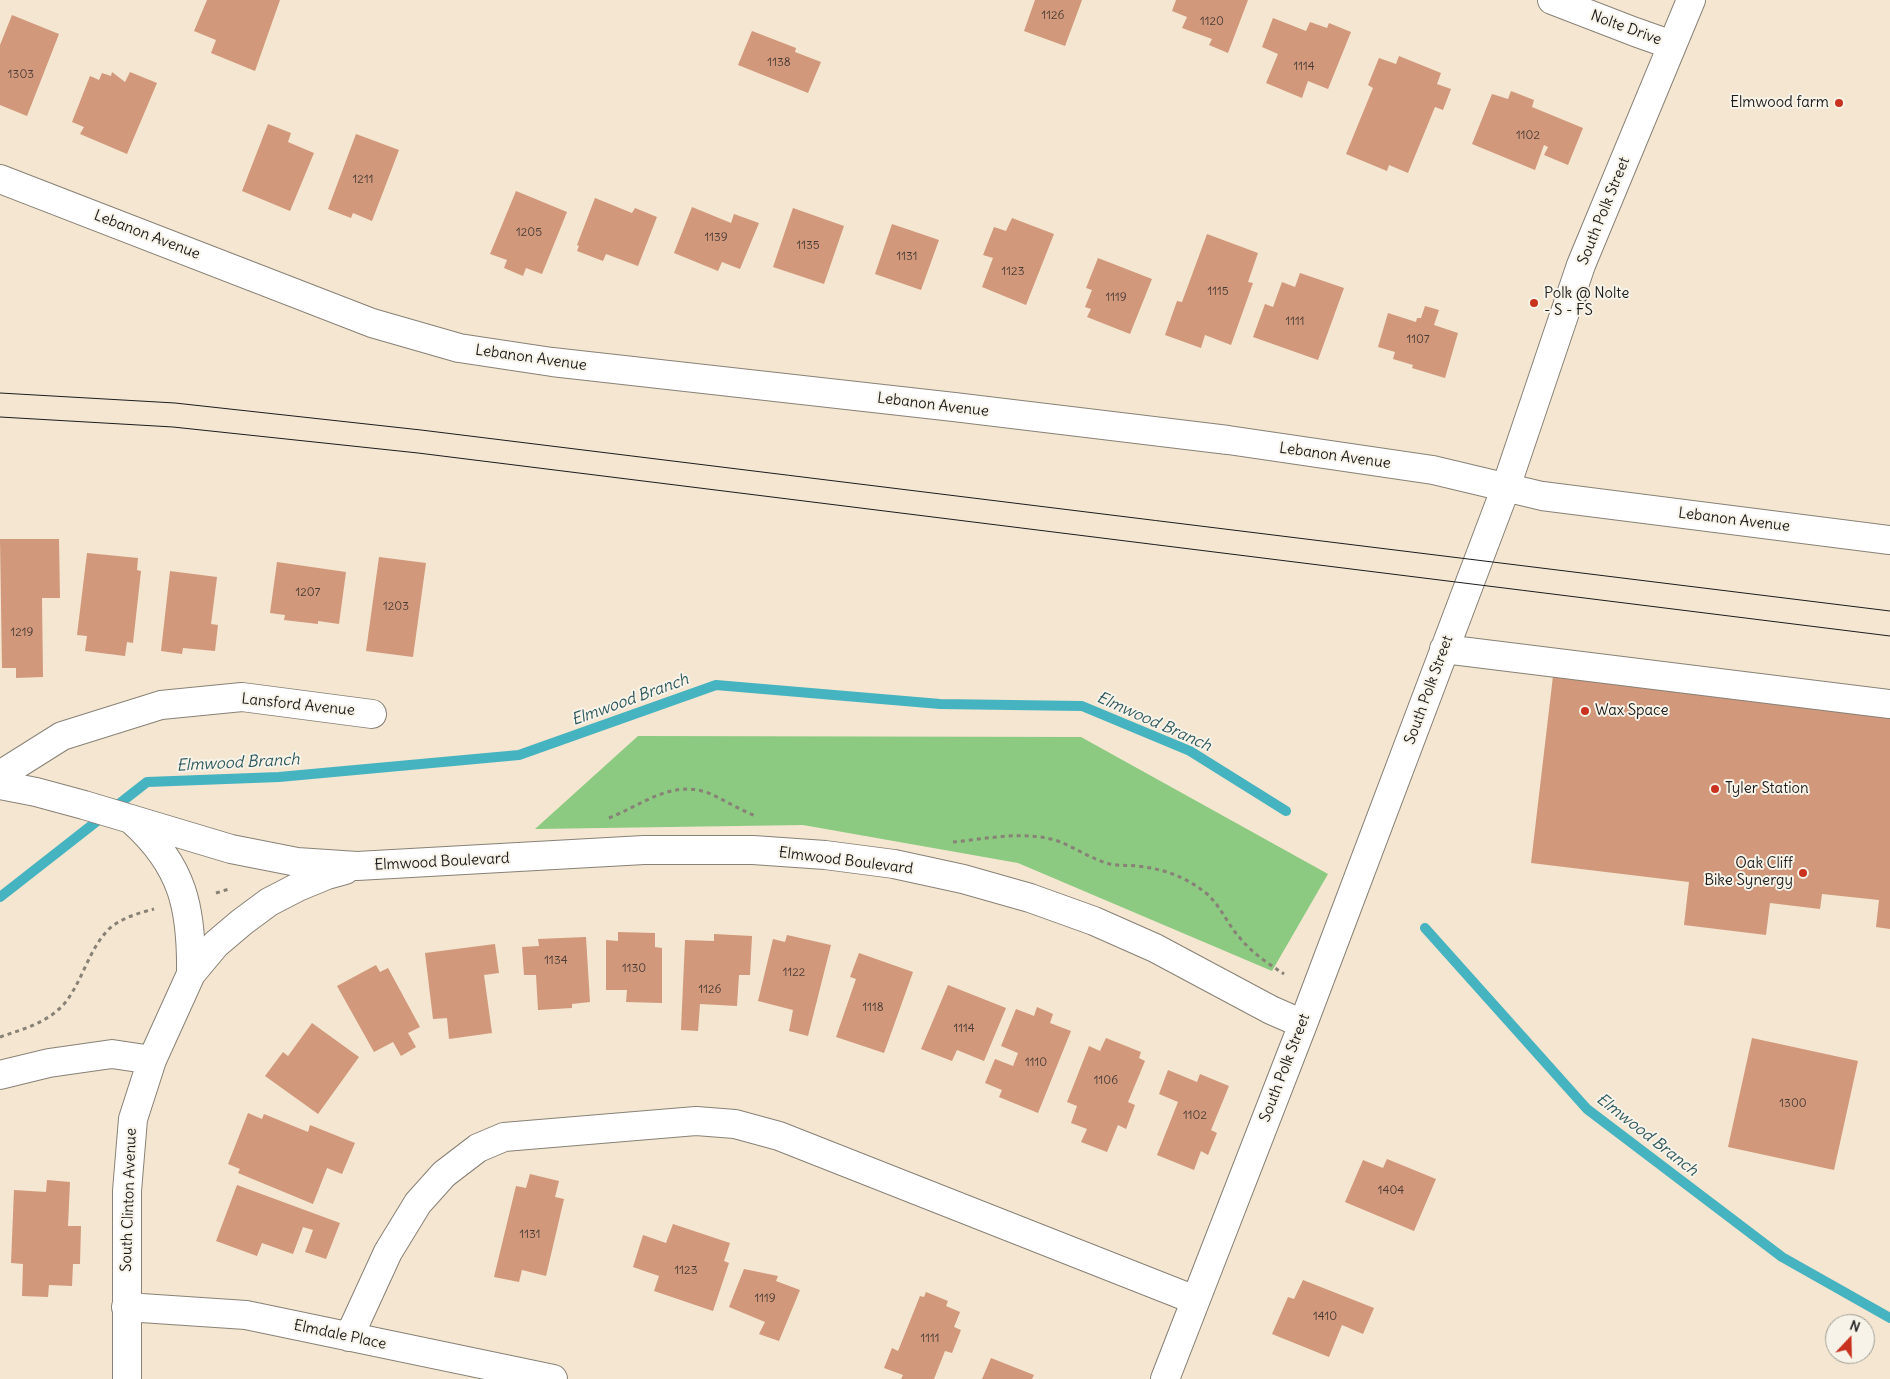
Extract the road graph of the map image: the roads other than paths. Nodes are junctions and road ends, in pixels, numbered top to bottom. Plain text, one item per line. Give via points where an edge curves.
1 (1552, 0) edge
2 (1691, 0) edge
3 (1672, 45) junction
4 (0, 179) edge
5 (1506, 487) junction
6 (1890, 540) edge
7 (1444, 649) junction
8 (1890, 704) edge
9 (372, 714) dead end
10 (0, 775) edge
11 (0, 786) edge
12 (128, 817) junction
13 (357, 866) junction
14 (191, 974) junction
15 (1303, 1024) junction
16 (152, 1060) junction
17 (0, 1074) edge
18 (1196, 1300) junction
19 (126, 1307) junction
20 (349, 1337) junction
21 (127, 1379) edge
22 (553, 1379) edge
23 (1165, 1379) edge

1 - 3 street, Nolte Drive
2 - 3 street, South Polk Street
3 - 5 street, South Polk Street via 1581,265
4 - 5 street, Lebanon Avenue via 372,323 459,348 552,362 1228,440 1433,470
5 - 6 street, Lebanon Avenue via 1542,496
5 - 7 street, South Polk Street
7 - 8 street
7 - 15 street, South Polk Street
9 - 10 street, Lansford Avenue via 242,697 160,705 62,736
11 - 12 street
12 - 13 street, Elmwood Boulevard via 249,854 297,862
12 - 14 street via 152,838 176,875 189,922
13 - 14 street, Elmwood Boulevard via 327,875 269,902 216,944
13 - 15 street, Elmwood Boulevard via 644,850 753,850 894,864 1030,898 1094,921 1155,948
14 - 16 street, South Clinton Avenue
15 - 18 street, South Polk Street
16 - 17 street via 112,1054
16 - 19 street, South Clinton Avenue via 133,1120 127,1190
18 - 20 street via 779,1136 736,1124 696,1121 504,1137 478,1148 444,1174 418,1203 388,1252
18 - 23 street, South Polk Street
19 - 20 street, Elmdale Place via 246,1314
19 - 21 street, South Clinton Avenue
20 - 22 street, Elmdale Place

